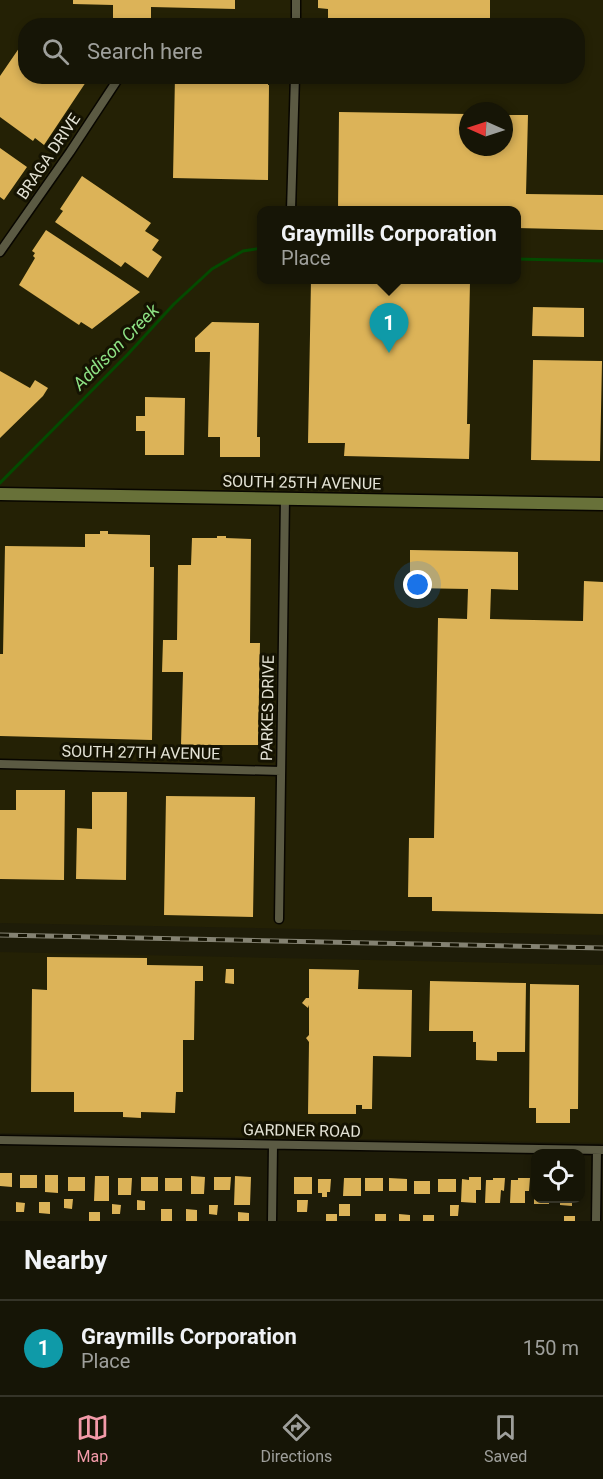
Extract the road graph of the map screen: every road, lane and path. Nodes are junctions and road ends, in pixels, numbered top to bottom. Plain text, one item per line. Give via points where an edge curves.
1 (296, 0) edge
2 (296, 18) edge
3 (115, 84) edge
4 (295, 84) edge
5 (291, 206) edge
6 (0, 252) edge
7 (0, 494) edge
8 (285, 498) junction
9 (603, 504) edge
10 (0, 764) edge
11 (281, 771) junction
12 (279, 919) dead end
13 (0, 1140) edge
14 (273, 1145) junction
15 (600, 1150) edge
16 (272, 1221) edge
17 (596, 1221) edge

1 - 2 street
3 - 6 street, BRAGA DRIVE
4 - 5 street
7 - 8 main road, SOUTH 25TH AVENUE
8 - 9 main road, SOUTH 25TH AVENUE
8 - 11 street, PARKES DRIVE
10 - 11 street, SOUTH 27TH AVENUE
11 - 12 street, PARKES DRIVE
13 - 14 street, GARDNER ROAD
14 - 15 street, GARDNER ROAD
14 - 16 street
15 - 17 street

